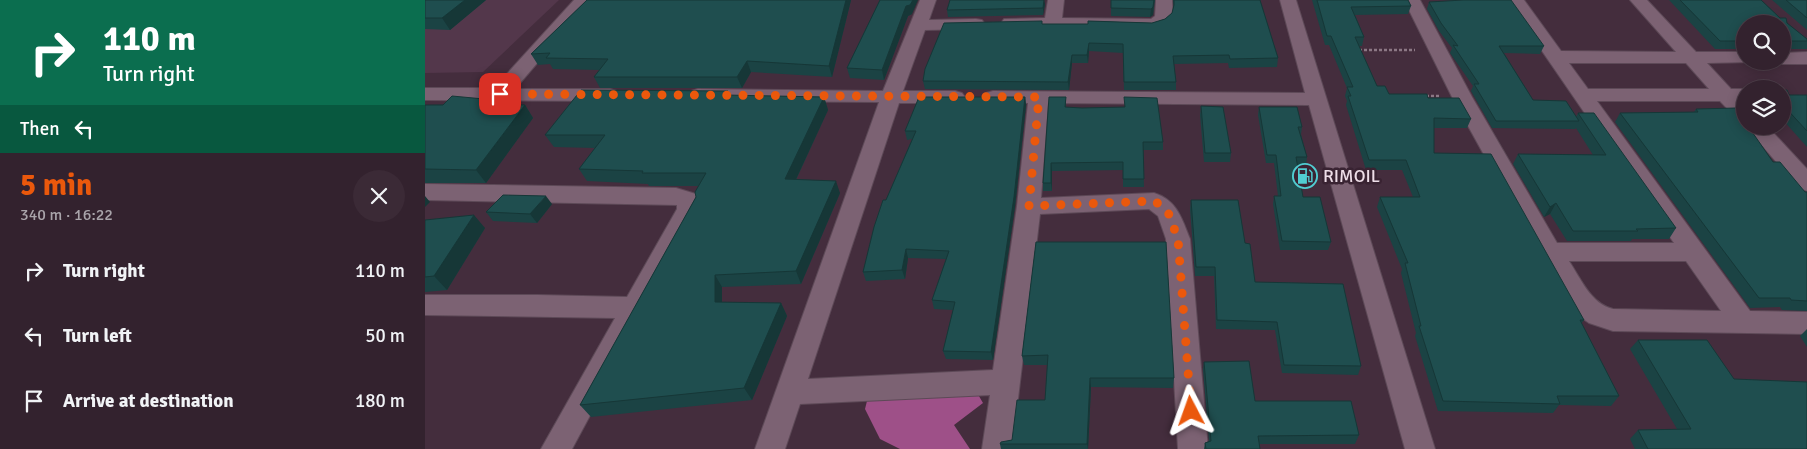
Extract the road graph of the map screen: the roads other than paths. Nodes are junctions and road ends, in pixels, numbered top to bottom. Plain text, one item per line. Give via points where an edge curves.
1 (583, 0) edge
2 (928, 0) edge
3 (1056, 0) edge
4 (1164, 0) edge
5 (1288, 0) edge
6 (1412, 0) edge
7 (1515, 0) edge
8 (1638, 0) edge
9 (1053, 22) junction
10 (918, 25) junction
11 (1556, 57) junction
12 (1691, 58) junction
13 (1736, 58) edge
14 (1791, 58) edge
15 (1807, 58) edge
16 (425, 94) edge
17 (500, 94) junction
18 (1582, 94) junction
19 (627, 95) edge
20 (676, 95) edge
21 (1735, 95) edge
22 (891, 96) junction
23 (1039, 97) junction
24 (1317, 99) junction
25 (1763, 135) edge
26 (1807, 183) edge
27 (425, 192) edge
28 (1029, 206) junction
29 (1550, 252) junction
30 (1693, 252) junction
31 (425, 305) edge
32 (634, 308) junction
33 (1743, 322) junction
34 (1807, 323) edge
35 (1005, 382) junction
36 (790, 392) junction
37 (556, 449) edge
38 (770, 449) edge
39 (997, 449) edge
40 (1193, 449) edge
41 (1420, 449) edge

1 - 17 street
2 - 10 street
3 - 9 street
4 - 9 street via 1163,16 1159,22
5 - 24 street
6 - 29 street via 1462,97
7 - 11 street
8 - 12 street
9 - 10 street
10 - 22 street
11 - 12 street
11 - 18 street
12 - 13 street
12 - 21 street
14 - 15 street
16 - 17 street
17 - 19 street
18 - 21 street
18 - 30 street
20 - 22 street
22 - 23 street
22 - 36 street
23 - 24 street
23 - 28 street
24 - 41 street
25 - 26 street
27 - 32 street via 676,196 688,200 689,209
28 - 35 street
28 - 40 street via 1155,201 1168,212 1178,239
29 - 30 street
29 - 33 street via 1585,307 1597,316 1613,320
30 - 33 street
31 - 32 street
32 - 37 street
33 - 34 street
35 - 36 street
35 - 39 street
36 - 38 street

